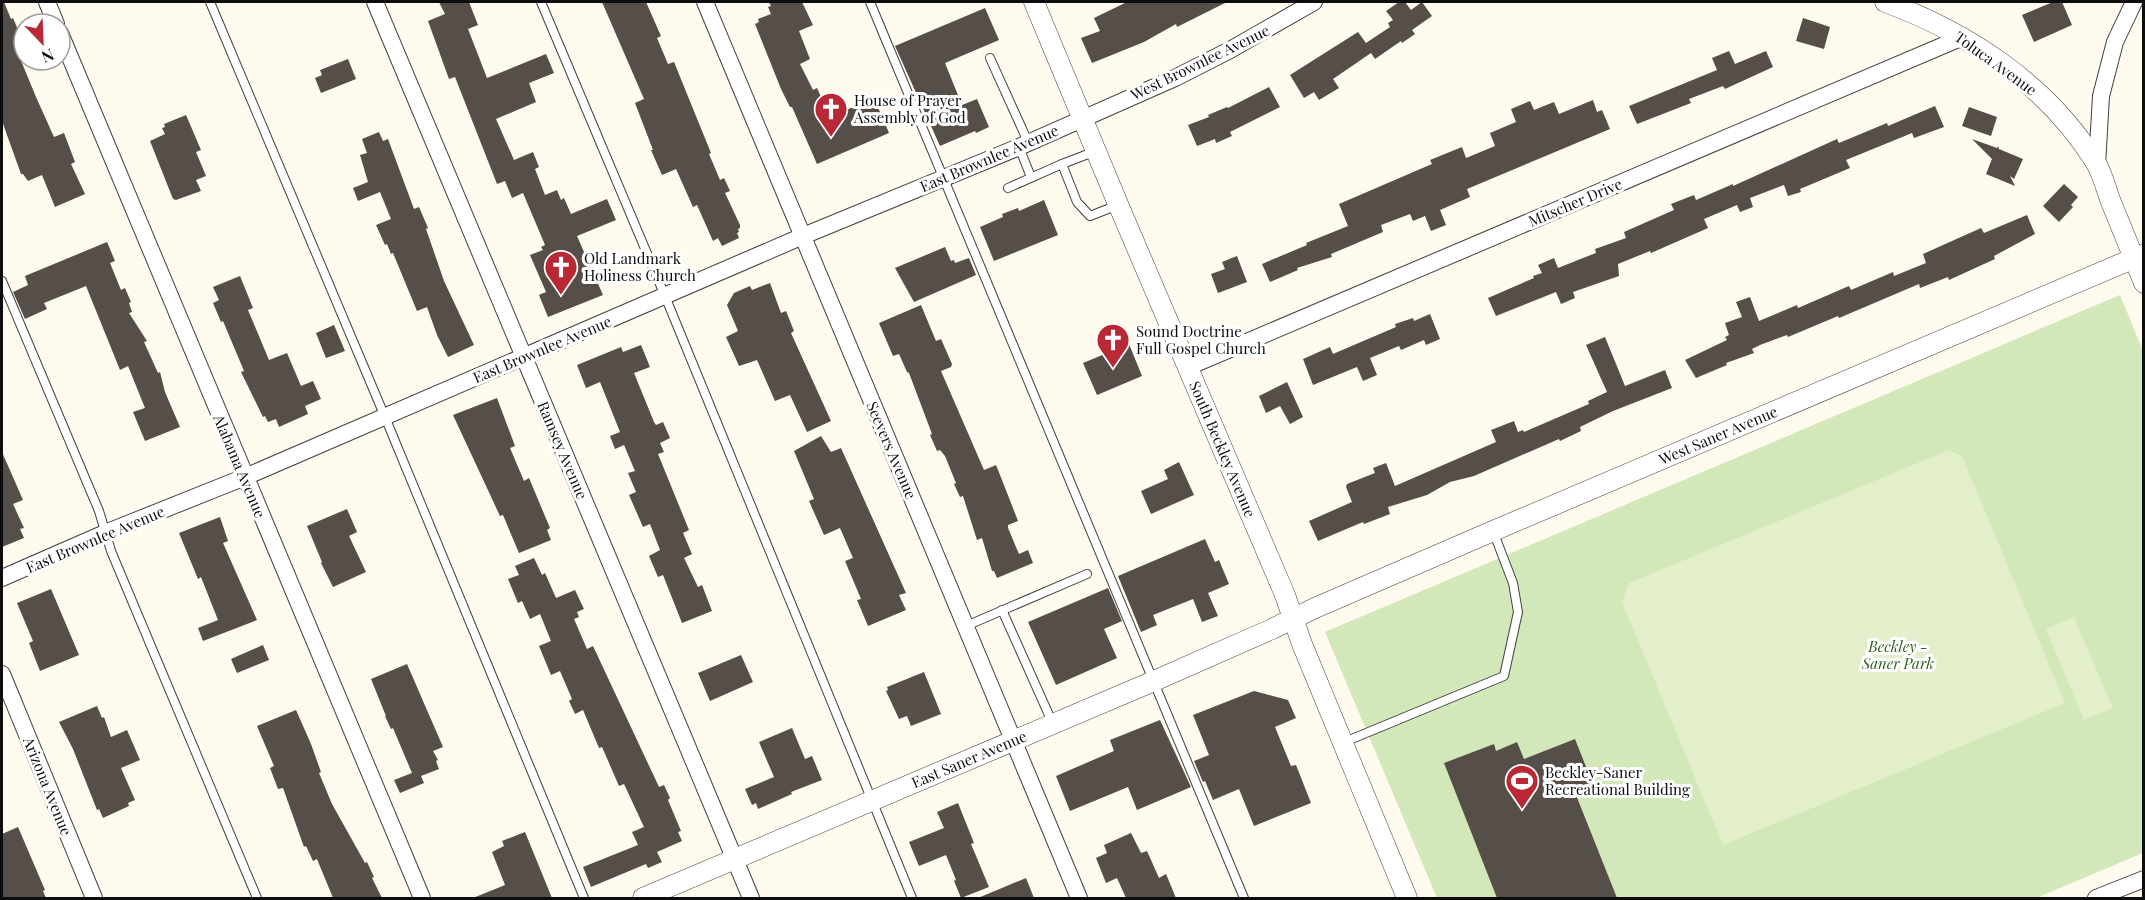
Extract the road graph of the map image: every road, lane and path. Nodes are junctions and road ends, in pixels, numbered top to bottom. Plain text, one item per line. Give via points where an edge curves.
1 (210, 2) edge
2 (375, 2) edge
3 (541, 2) edge
4 (705, 2) edge
5 (870, 2) edge
6 (1034, 2) edge
7 (1314, 2) edge
8 (1885, 2) edge
9 (2134, 2) edge
10 (1963, 37) junction
11 (990, 58) dead end
12 (72, 62) edge
13 (1082, 118) junction
14 (1023, 144) junction
15 (1096, 151) junction
16 (1062, 164) junction
17 (2097, 165) junction
18 (1031, 177) junction
19 (944, 178) junction
20 (1008, 188) dead end
21 (1118, 204) junction
22 (803, 236) junction
23 (2139, 256) edge
24 (2, 281) edge
25 (2144, 283) edge
26 (665, 296) junction
27 (524, 357) junction
28 (1188, 367) junction
29 (385, 417) junction
30 (245, 477) junction
31 (1493, 531) junction
32 (105, 533) junction
33 (1087, 574) dead end
34 (2, 578) edge
35 (1002, 610) junction
36 (1293, 618) junction
37 (966, 626) junction
38 (2, 674) edge
39 (1154, 681) junction
40 (1053, 723) junction
41 (1014, 740) junction
42 (1342, 743) junction
43 (872, 800) junction
44 (735, 860) junction
45 (2144, 879) edge
46 (94, 898) edge
47 (257, 898) edge
48 (422, 898) edge
49 (584, 898) edge
50 (643, 898) edge
51 (751, 898) edge
52 (912, 898) edge
53 (1079, 898) edge
54 (1244, 898) edge
55 (1407, 898) edge
56 (2096, 898) edge

1 - 29 lane
2 - 27 street, Ramsey Avenue
3 - 26 lane
4 - 22 street, Seevers Avenue
5 - 19 lane
6 - 13 street, South Beckley Avenue
7 - 13 street, West Brownlee Avenue via 1174,78
8 - 10 street, Toluca Avenue
9 - 17 street via 2115,42 2101,96
10 - 17 street, Toluca Avenue via 2031,85 2066,122
10 - 28 street, Mitscher Drive
11 - 14 lane
12 - 30 street, Alabama Avenue
13 - 14 street, East Brownlee Avenue
13 - 15 street, South Beckley Avenue
14 - 18 lane
14 - 19 street, East Brownlee Avenue
15 - 16 lane
15 - 21 street, South Beckley Avenue
16 - 18 lane
16 - 21 lane via 1077,202 1090,216
17 - 23 street, Toluca Avenue
18 - 20 lane
19 - 22 street, East Brownlee Avenue
19 - 39 lane
21 - 28 street, South Beckley Avenue
22 - 26 street, East Brownlee Avenue
22 - 37 street, Seevers Avenue
23 - 25 street, Toluca Avenue
23 - 31 street, West Saner Avenue
24 - 32 lane
26 - 27 street, East Brownlee Avenue
26 - 43 lane
27 - 29 street, East Brownlee Avenue
27 - 44 street, Ramsey Avenue
28 - 36 street, South Beckley Avenue
29 - 30 street, East Brownlee Avenue
29 - 49 lane
30 - 32 street, East Brownlee Avenue
30 - 48 street, Alabama Avenue
31 - 36 street, West Saner Avenue
31 - 42 lane via 1513,584 1518,612 1504,676
32 - 34 street, East Brownlee Avenue
32 - 47 lane
33 - 35 lane
35 - 37 lane
35 - 40 lane
36 - 39 street, East Saner Avenue
36 - 42 street, South Beckley Avenue
37 - 41 street, Seevers Avenue
38 - 46 street, Arizona Avenue
39 - 40 street, East Saner Avenue
39 - 54 lane
40 - 41 street, East Saner Avenue
41 - 43 street, East Saner Avenue
41 - 53 street, Seevers Avenue
42 - 55 street, South Beckley Avenue
43 - 44 street, East Saner Avenue
43 - 52 lane
44 - 50 street, East Saner Avenue
44 - 51 street, Ramsey Avenue
45 - 56 street

